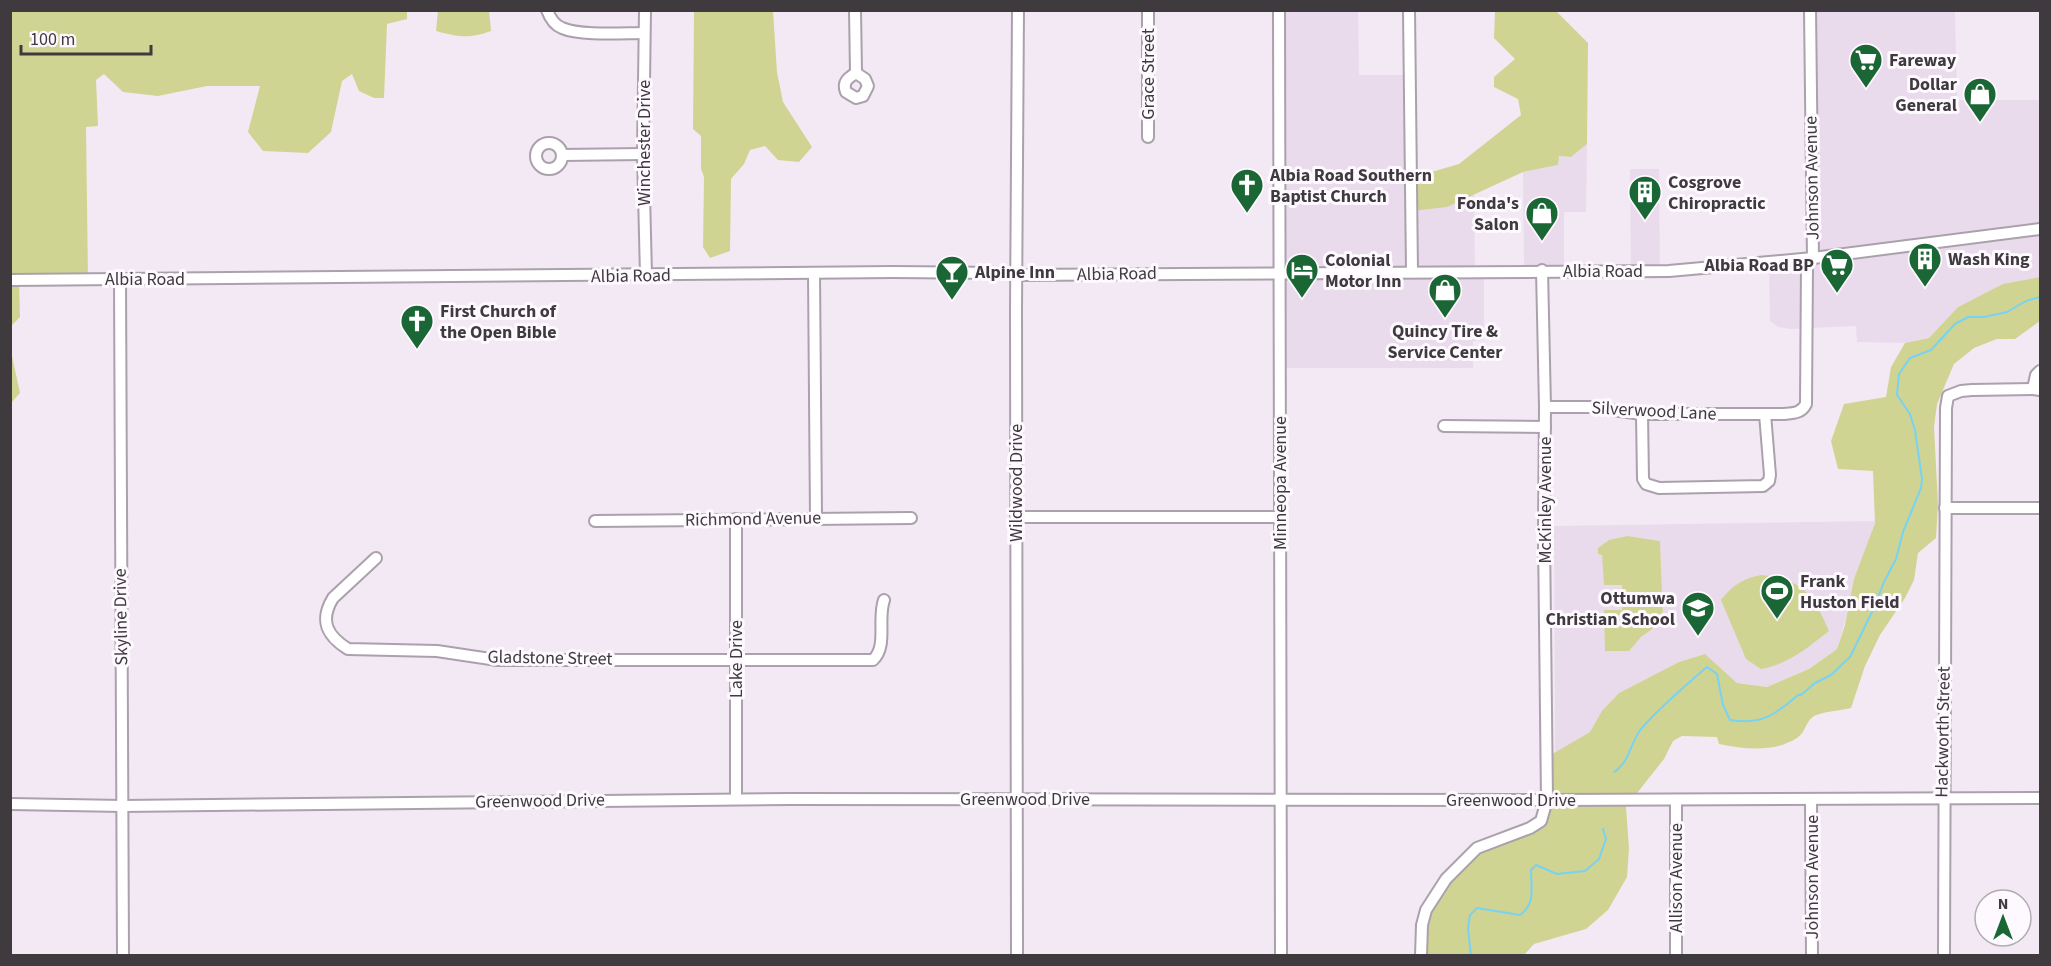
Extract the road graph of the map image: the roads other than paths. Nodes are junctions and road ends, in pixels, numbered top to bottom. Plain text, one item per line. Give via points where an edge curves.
1 (547, 10) edge
2 (645, 10) edge
3 (855, 10) edge
4 (1018, 10) edge
5 (1148, 10) edge
6 (1279, 10) edge
7 (1409, 10) edge
8 (1810, 10) edge
9 (644, 33) junction
10 (856, 73) dead end
11 (1149, 137) dead end
12 (643, 154) junction
13 (562, 155) dead end
14 (2040, 229) edge
15 (1813, 258) junction
16 (1542, 270) junction
17 (1412, 272) junction
18 (814, 273) junction
19 (1278, 273) junction
20 (646, 275) junction
21 (1016, 275) junction
22 (120, 279) junction
23 (10, 280) edge
24 (2040, 371) edge
25 (2036, 390) edge
26 (1545, 407) junction
27 (1798, 412) joint
28 (1642, 414) junction
29 (1765, 414) junction
30 (1444, 426) dead end
31 (1545, 427) junction
32 (1945, 508) junction
33 (2040, 508) edge
34 (1016, 517) junction
35 (1281, 517) junction
36 (816, 518) junction
37 (911, 518) dead end
38 (736, 519) junction
39 (595, 521) dead end
40 (376, 558) dead end
41 (884, 600) dead end
42 (736, 661) junction
43 (1943, 798) junction
44 (2040, 798) edge
45 (736, 799) junction
46 (1016, 799) junction
47 (1281, 799) junction
48 (1811, 799) junction
49 (1547, 800) junction
50 (1676, 800) junction
51 (10, 804) edge
52 (123, 806) junction
53 (123, 956) edge
54 (1017, 956) edge
55 (1281, 956) edge
56 (1421, 956) edge
57 (1677, 956) edge
58 (1812, 956) edge
59 (1944, 956) edge

1 - 9 street via 550,19 563,28
2 - 9 street, Winchester Drive
3 - 10 street
4 - 21 street, Wildwood Drive
5 - 11 street, Grace Street
6 - 19 street, Minneopa Avenue
7 - 17 street
8 - 15 street, Johnson Avenue
9 - 12 street, Winchester Drive
12 - 13 street
12 - 20 street, Winchester Drive
14 - 15 street, Albia Road
15 - 16 street, Albia Road via 1669,271
15 - 27 street, Johnson Avenue via 1807,265 1806,404
16 - 17 street, Albia Road
16 - 26 street, McKinley Avenue
17 - 19 street, Albia Road
18 - 20 street, Albia Road
18 - 21 street, Albia Road
18 - 36 street
19 - 21 street, Albia Road
19 - 35 street, Minneopa Avenue
20 - 22 street, Albia Road
21 - 34 street, Wildwood Drive
22 - 23 street, Albia Road
22 - 52 street, Skyline Drive
24 - 25 street via 2036,375
25 - 32 street, Hackworth Street via 1972,390 1948,396
26 - 28 street, Silverwood Lane via 1590,407
26 - 31 street, McKinley Avenue
27 - 29 street, Silverwood Lane
28 - 29 street, Silverwood Lane
28 - 29 street via 1646,484 1655,488 1754,488 1769,481
30 - 31 street
31 - 49 street, McKinley Avenue
32 - 33 street
32 - 43 street, Hackworth Street
34 - 35 street
34 - 46 street, Wildwood Drive
35 - 47 street, Minneopa Avenue
36 - 37 street, Richmond Avenue
36 - 38 street, Richmond Avenue
38 - 39 street, Richmond Avenue
38 - 42 street, Lake Drive
40 - 42 street, Gladstone Street via 328,606 328,631 348,649 437,651 497,660
41 - 42 street, Gladstone Street via 880,610 880,651 873,660
42 - 45 street, Lake Drive
43 - 44 street, Greenwood Drive
43 - 48 street, Greenwood Drive
43 - 59 street, Hackworth Street
45 - 46 street, Greenwood Drive
45 - 52 street, Greenwood Drive
46 - 47 street, Greenwood Drive
46 - 54 street, Wildwood Drive
47 - 49 street, Greenwood Drive
47 - 55 street, Minneopa Avenue
48 - 50 street, Greenwood Drive
48 - 58 street, Johnson Avenue
49 - 50 street, Greenwood Drive
49 - 56 street, McKinley Avenue via 1541,821 1477,848 1446,879 1426,910
50 - 57 street, Allison Avenue
51 - 52 street, Greenwood Drive
52 - 53 street, Skyline Drive

